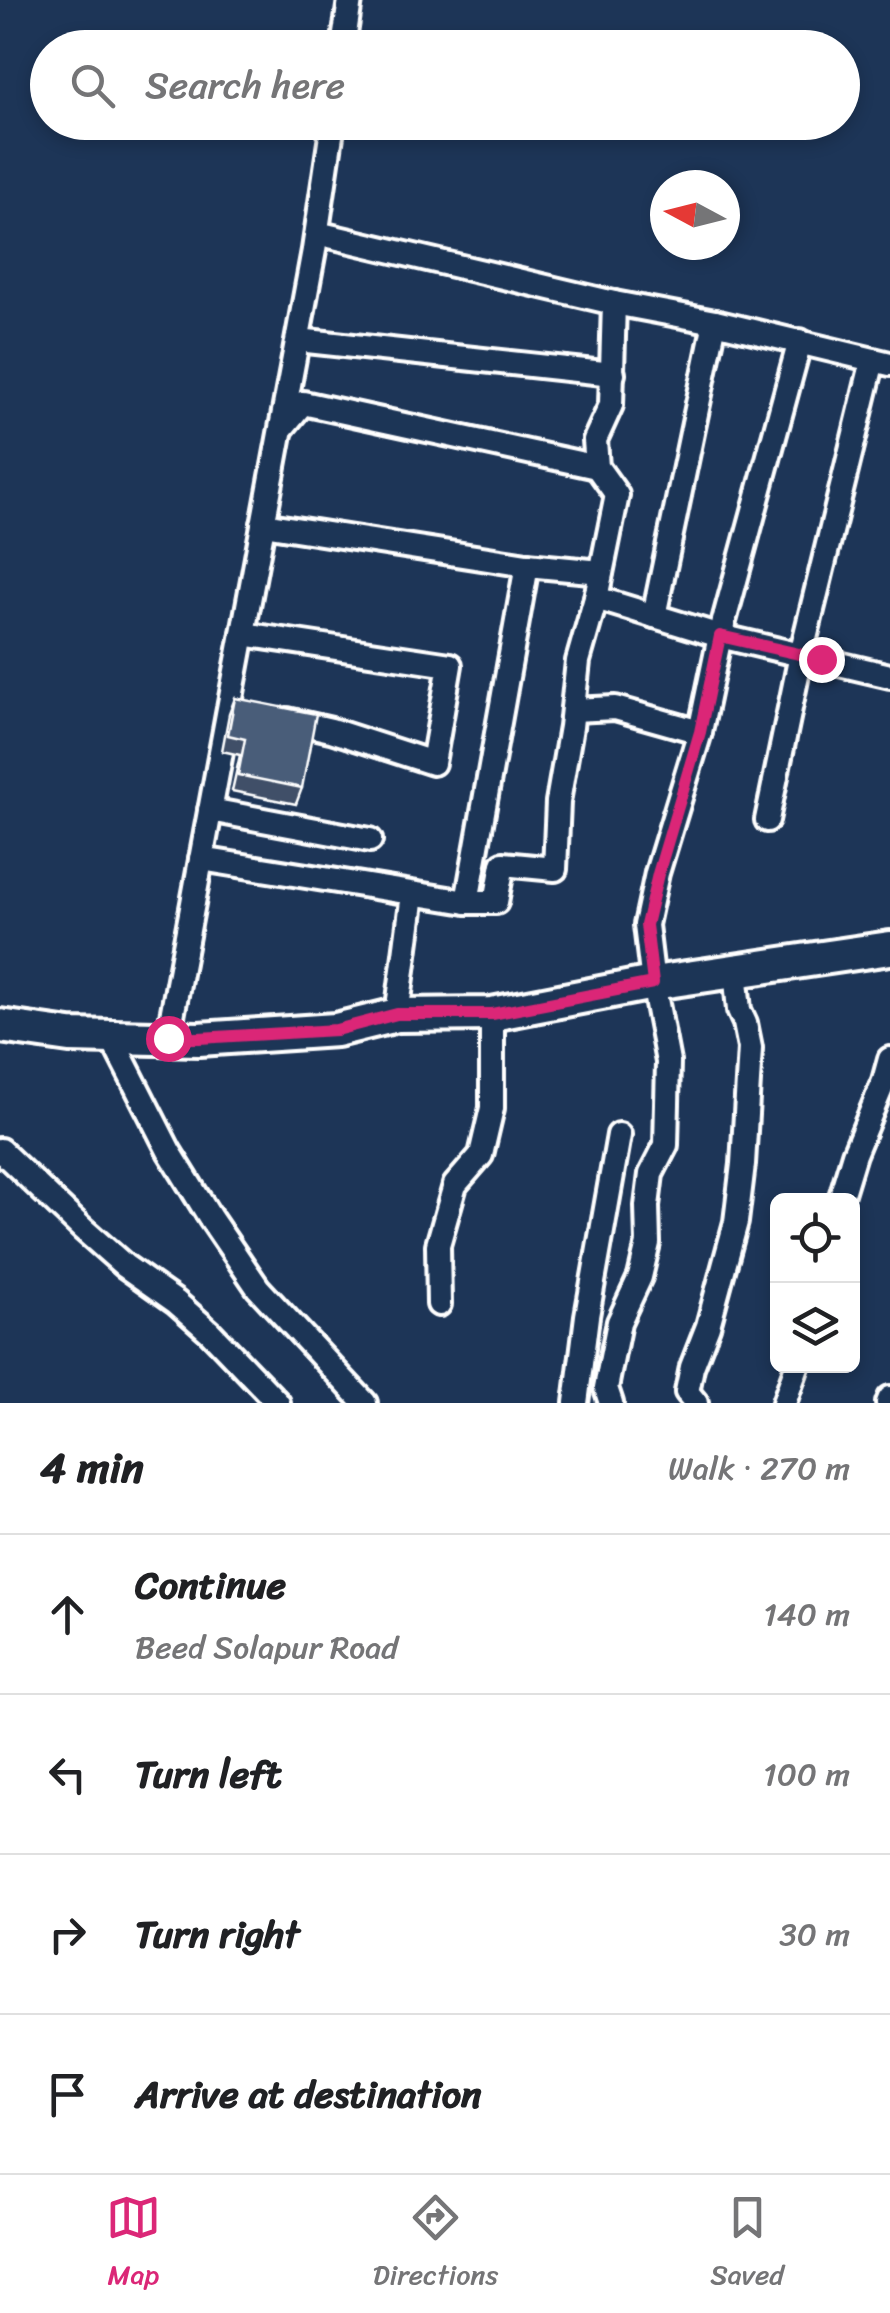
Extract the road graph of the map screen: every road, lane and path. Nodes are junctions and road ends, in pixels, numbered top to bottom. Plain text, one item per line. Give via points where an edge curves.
1 (350, 0) edge
2 (346, 30) edge
3 (330, 140) edge
4 (317, 234) junction
5 (614, 304) junction
6 (715, 322) junction
7 (298, 340) junction
8 (800, 341) junction
9 (881, 362) edge
10 (613, 374) junction
11 (281, 430) junction
12 (597, 467) junction
13 (263, 524) junction
14 (526, 564) junction
15 (601, 572) junction
16 (596, 598) junction
17 (654, 616) junction
18 (243, 634) junction
19 (720, 636) junction
20 (801, 654) junction
21 (890, 676) edge
22 (573, 710) junction
23 (249, 713) junction
24 (700, 732) junction
25 (210, 810) junction
26 (767, 820) dead end
27 (370, 840) dead end
28 (202, 859) junction
29 (413, 894) junction
30 (467, 902) junction
31 (890, 948) edge
32 (735, 972) junction
33 (653, 983) junction
34 (397, 1014) junction
35 (492, 1014) junction
36 (0, 1026) edge
37 (111, 1036) junction
38 (168, 1038) junction
39 (890, 1060) edge
40 (619, 1135) dead end
41 (0, 1150) edge
42 (842, 1193) edge
43 (439, 1304) dead end
44 (795, 1373) edge
45 (278, 1403) edge
46 (365, 1403) edge
47 (576, 1403) edge
48 (612, 1403) edge
49 (696, 1403) edge
50 (784, 1403) edge

1 - 2 street
3 - 4 street
4 - 5 street
4 - 7 street
5 - 6 street
5 - 10 street
6 - 8 street
6 - 17 street
7 - 10 street
7 - 11 street
8 - 9 street
8 - 19 street
9 - 20 street
10 - 12 street via 611,405 595,440
11 - 12 street via 303,403
11 - 13 street
12 - 15 street via 617,494
13 - 14 street
13 - 18 street
14 - 15 street
14 - 30 street
15 - 16 street
16 - 17 street
16 - 22 street
17 - 19 street
18 - 23 street
18 - 23 street via 450,665 432,762
19 - 20 street
19 - 24 street
20 - 21 street
20 - 26 street
22 - 24 street via 614,708
22 - 30 street via 555,869 503,864 496,902
23 - 25 street
24 - 33 street via 646,925
25 - 27 street
25 - 28 street
28 - 29 street
28 - 38 street
29 - 30 street
29 - 34 street
31 - 32 main road
32 - 33 main road
32 - 49 street via 750,1048 743,1164 736,1222 687,1392
33 - 35 main road
33 - 48 street via 668,1062 666,1145 651,1174 648,1242 606,1388
34 - 35 main road
34 - 38 main road via 336,1030
35 - 43 street via 492,1108 481,1154 456,1184 438,1245
36 - 37 main road
37 - 38 main road
37 - 46 street via 169,1151 258,1288
39 - 42 street
40 - 47 street
41 - 45 street via 111,1254 210,1332
44 - 50 street

